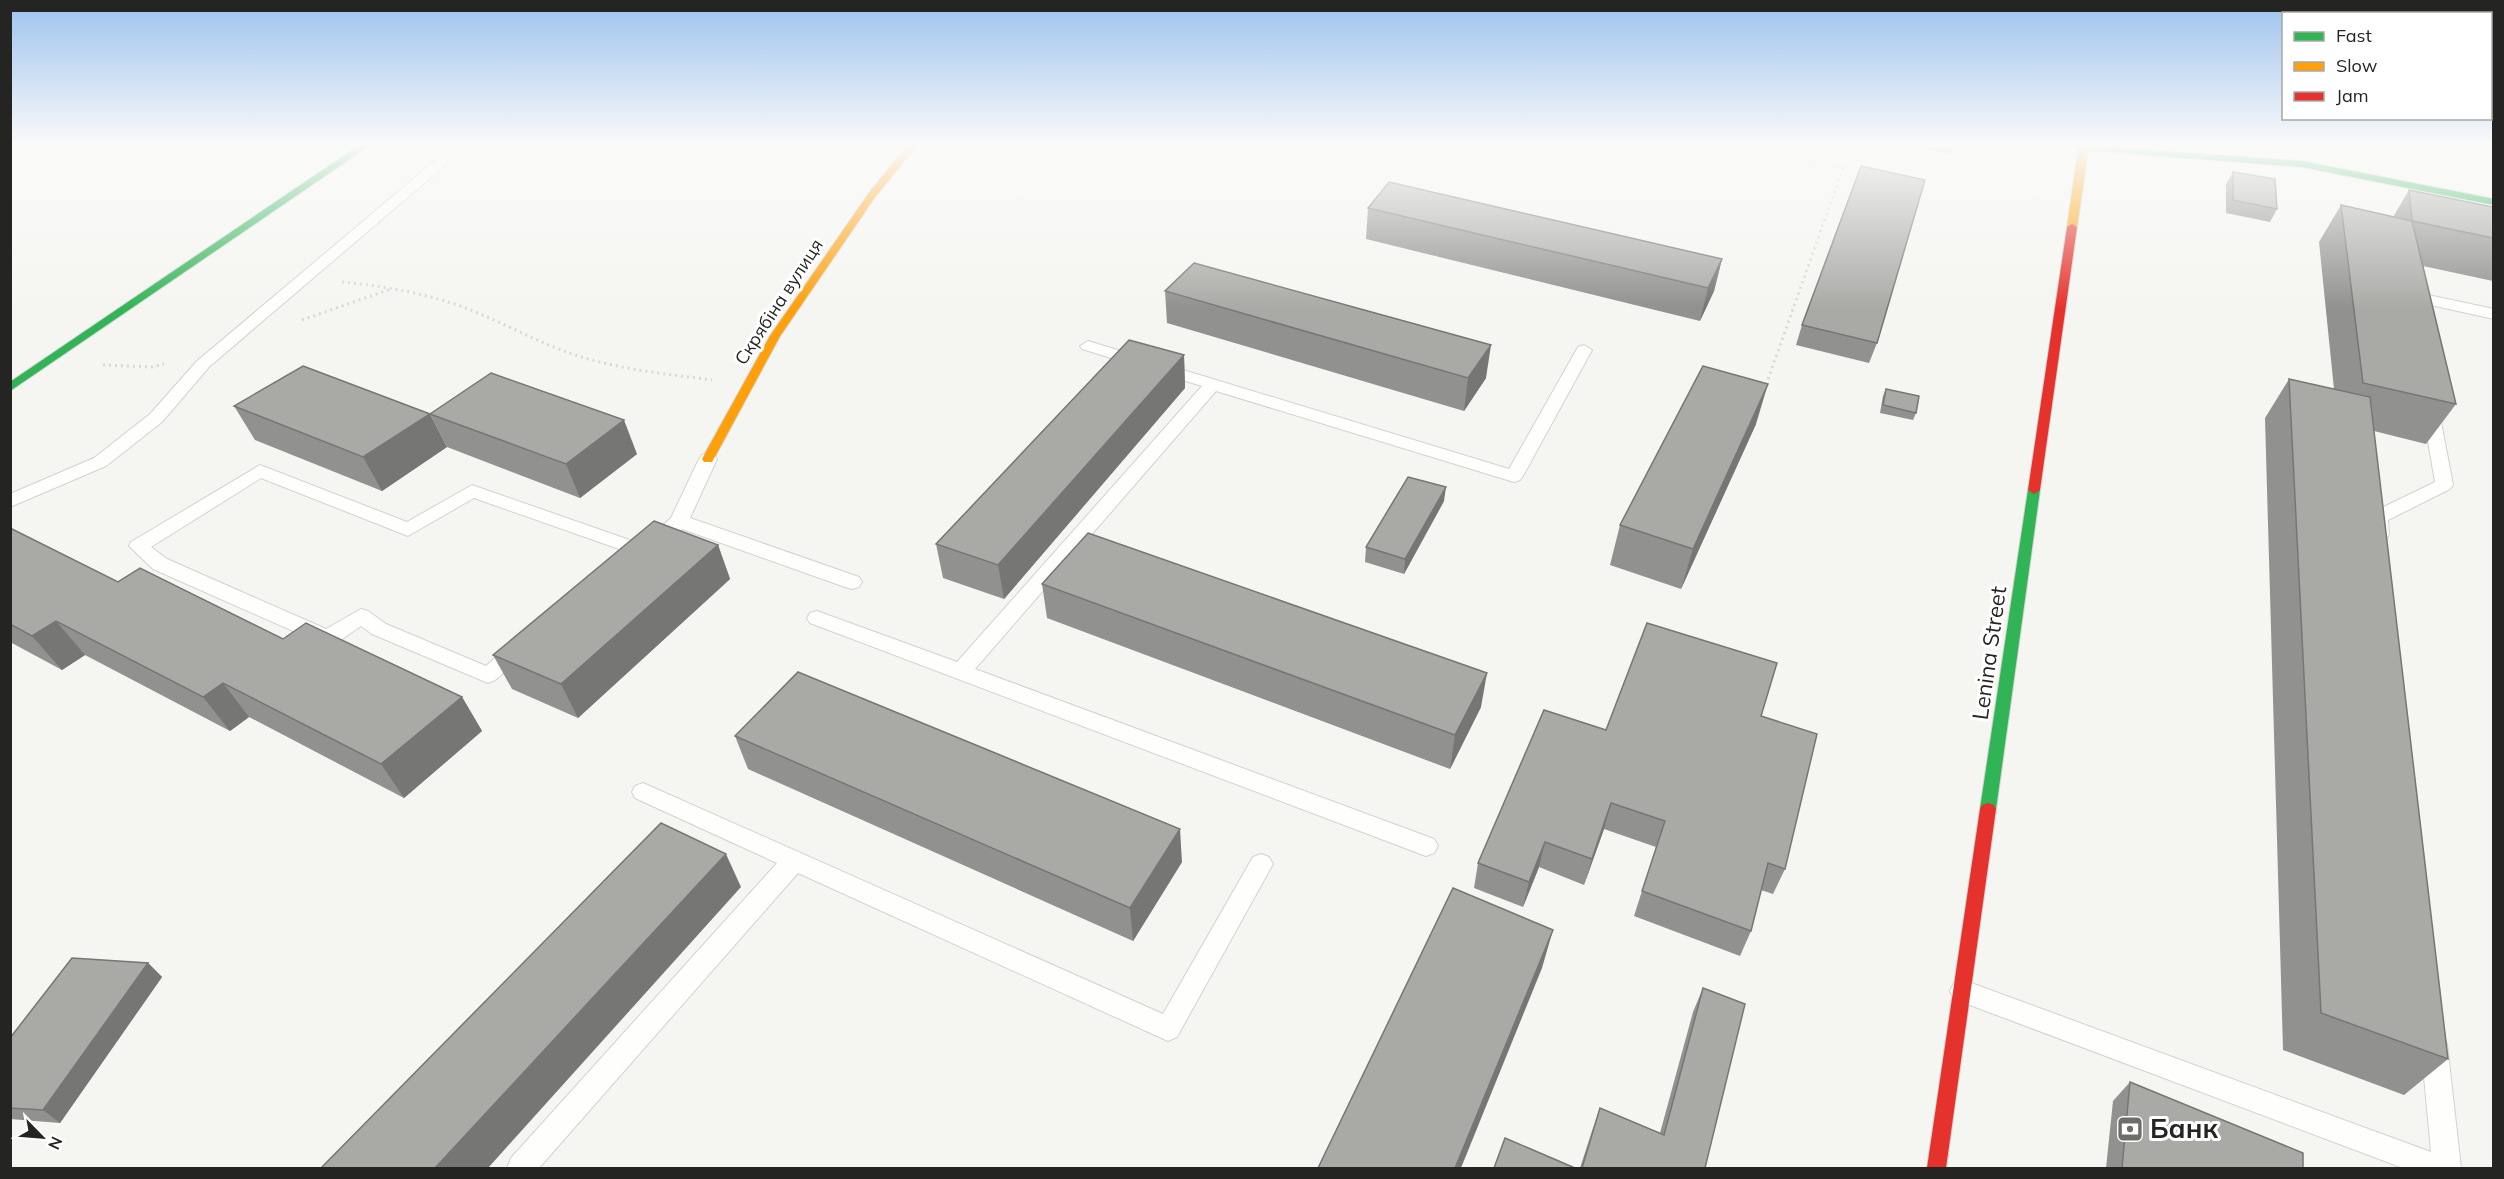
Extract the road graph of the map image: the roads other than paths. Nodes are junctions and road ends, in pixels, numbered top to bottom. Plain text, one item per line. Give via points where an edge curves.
1 (286, 199) edge
2 (398, 199) edge
3 (869, 199) edge
4 (2076, 199) edge
5 (2478, 199) edge
6 (2493, 202) edge
7 (2493, 314) edge
8 (2414, 320) edge
9 (1088, 346) dead end
10 (1584, 350) dead end
11 (1213, 384) junction
12 (10, 388) edge
13 (2427, 391) edge
14 (708, 459) joint
15 (10, 501) edge
16 (679, 521) junction
17 (642, 551) junction
18 (2382, 552) edge
19 (624, 566) edge
20 (852, 582) dead end
21 (817, 618) dead end
22 (534, 638) edge
23 (961, 671) junction
24 (644, 792) dead end
25 (1426, 846) dead end
26 (795, 860) junction
27 (1261, 864) dead end
28 (1963, 991) junction
29 (2432, 1026) edge
30 (521, 1168) edge
31 (1936, 1168) edge
32 (2438, 1168) edge
33 (2447, 1168) edge

1 - 12 street
2 - 15 lane via 203,364 156,418 100,462
3 - 14 street, Скрябіна вулиця via 775,336
4 - 28 street, Lenina Street
5 - 6 street
7 - 8 lane via 2409,296
9 - 11 lane
10 - 11 lane via 1514,476
11 - 23 lane
13 - 18 lane via 2444,485 2378,517
14 - 16 lane
16 - 17 lane
16 - 20 lane
17 - 19 lane
17 - 22 lane via 472,491 408,530 260,471 138,546 160,564 327,638 361,616 379,629 489,675
21 - 23 lane
23 - 25 lane
24 - 26 lane
26 - 27 lane via 1168,1029
26 - 30 lane
28 - 31 street, Lenina Street
28 - 32 lane
29 - 33 lane

